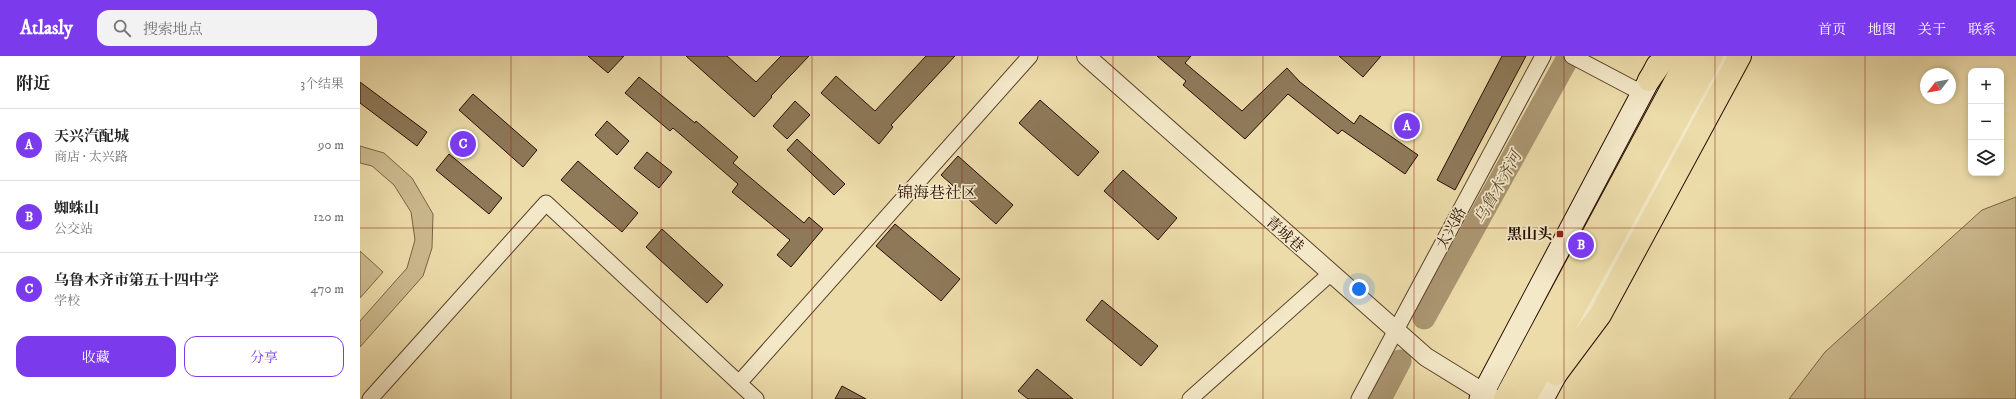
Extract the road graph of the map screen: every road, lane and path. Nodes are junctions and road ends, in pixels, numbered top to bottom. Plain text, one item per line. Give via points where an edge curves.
1 (1030, 56) edge
2 (1086, 56) edge
3 (1543, 56) edge
4 (1662, 56) edge
5 (1666, 56) edge
6 (1689, 56) edge
7 (1712, 56) edge
8 (1728, 56) edge
9 (1740, 56) edge
10 (1575, 58) edge
11 (1645, 87) junction
12 (1330, 274) junction
13 (1395, 331) junction
14 (1556, 374) junction
15 (739, 383) junction
16 (1486, 397) edge
17 (370, 399) edge
18 (756, 399) edge
19 (1190, 399) edge
20 (1359, 399) edge
21 (1505, 399) edge
22 (1525, 399) edge
23 (1543, 399) edge

1 - 15 street
2 - 12 street, 青城巷
3 - 13 street, 太兴路
4 - 11 main road
5 - 11 highway
6 - 21 highway
7 - 22 highway
8 - 14 main road
9 - 14 highway via 1600,315
10 - 11 street
11 - 16 main road
12 - 13 street, 青城巷
12 - 19 street
13 - 16 street, 青城巷 via 1426,357
13 - 20 street, 太兴路
14 - 23 main road
15 - 17 street via 546,203
15 - 18 street

